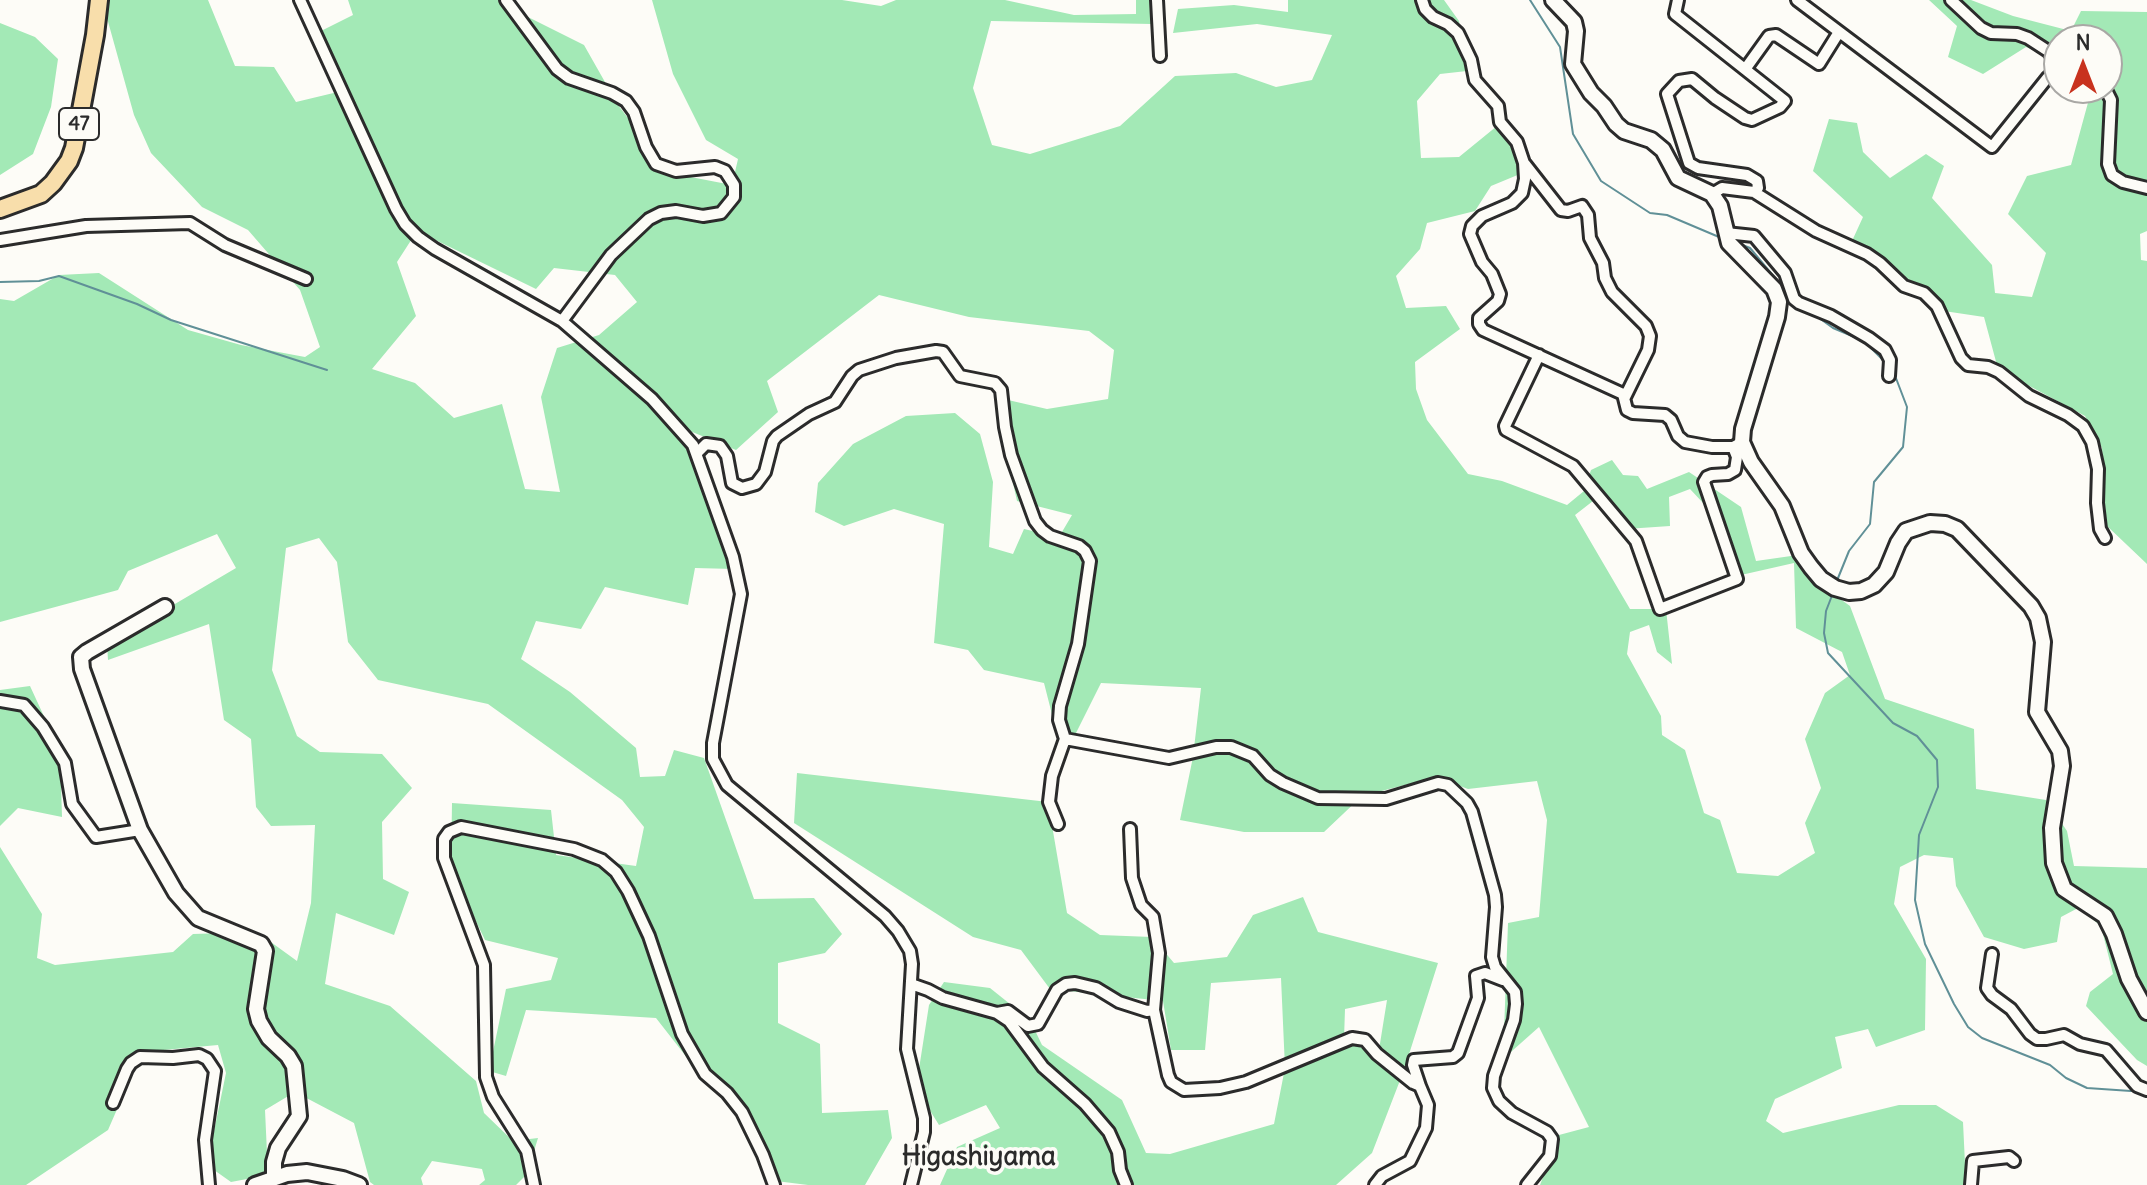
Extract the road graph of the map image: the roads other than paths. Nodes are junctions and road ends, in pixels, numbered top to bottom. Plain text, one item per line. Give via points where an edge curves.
1 (99, 0) edge
2 (300, 0) edge
3 (506, 0) edge
4 (1157, 0) edge
5 (1422, 0) edge
6 (1553, 0) edge
7 (1678, 0) edge
8 (1797, 0) edge
9 (1951, 0) edge
10 (1839, 32) junction
11 (2043, 48) edge
12 (1160, 56) dead end
13 (1746, 68) junction
14 (2043, 83) edge
15 (2111, 104) edge
16 (1524, 163) junction
17 (2147, 188) edge
18 (1754, 192) junction
19 (1712, 194) junction
20 (0, 209) edge
21 (1726, 233) junction
22 (0, 240) edge
23 (306, 279) dead end
24 (562, 321) junction
25 (1539, 355) junction
26 (1889, 376) dead end
27 (1625, 397) junction
28 (1737, 444) junction
29 (697, 453) junction
30 (2105, 538) dead end
31 (165, 607) dead end
32 (0, 701) edge
33 (1065, 739) junction
34 (1058, 824) dead end
35 (1130, 829) dead end
36 (140, 830) junction
37 (1992, 954) dead end
38 (1509, 982) junction
39 (911, 984) junction
40 (1154, 1010) junction
41 (2147, 1012) edge
42 (997, 1013) junction
43 (1420, 1086) junction
44 (2147, 1090) edge
45 (113, 1103) dead end
46 (2014, 1161) dead end
47 (274, 1177) junction
48 (209, 1185) edge
49 (255, 1185) edge
50 (359, 1185) edge
51 (534, 1185) edge
52 (774, 1185) edge
53 (911, 1185) edge
54 (1126, 1185) edge
55 (1375, 1185) edge
56 (1527, 1185) edge
57 (1971, 1185) edge

1 - 20 main road, 47 via 69,161 41,194
2 - 24 street via 405,224 435,249
3 - 24 street via 557,69 626,101 656,164 676,171 715,167 734,185 734,197 721,213 676,211 649,219 611,255
4 - 12 street
5 - 16 street via 1433,17 1458,33 1475,80 1498,106 1500,122 1517,142
6 - 19 street via 1574,22 1573,64 1616,124 1651,140 1678,178
7 - 13 street via 1675,14
8 - 10 street
9 - 11 street via 1981,28 2017,34
10 - 13 street via 1819,64 1776,35 1769,36
10 - 14 street via 1992,147
13 - 18 street via 1783,97 1783,104 1752,120 1692,79 1679,81 1667,94 1689,163 1747,175 1757,181
15 - 17 street via 2112,175
16 - 25 street via 1522,193 1482,216 1470,234 1500,294 1479,324
16 - 27 street via 1561,210 1582,206 1612,292 1646,326 1648,350
18 - 19 street via 1722,188
18 - 30 street via 1816,231 1867,254 1904,286 1924,293 1937,306 1968,365 1999,372 2083,426 2098,469 2097,503
19 - 21 street
21 - 26 street via 1754,236 1785,273 1794,299 1885,350
21 - 28 street via 1738,254 1765,277 1779,302
22 - 23 street via 86,226 190,223 225,245
24 - 29 street via 652,399
25 - 27 street
25 - 28 street via 1506,430 1573,466 1636,541 1660,609 1737,579 1704,482 1735,470
27 - 28 street via 1627,410 1633,413 1665,415 1685,442
28 - 41 street via 1782,506 1801,553 1835,588 1849,592 1874,585 1906,531 1945,524 1957,529 2031,606 2043,642 2037,712 2060,751 2062,766 2052,828 2054,863 2064,889 2105,916
29 - 33 street via 706,444 720,446 732,483 742,488 756,484 777,436 835,402 859,370 896,358 943,352 960,376 995,383 1001,390 1011,455 1035,521 1050,536 1079,546 1090,561 1078,644 1060,706
29 - 39 street via 741,594 713,743 718,773 790,840 885,916 910,951
31 - 36 street via 81,657
32 - 36 street via 24,705 43,727 65,763 72,804 96,837
33 - 34 street via 1049,802
33 - 38 street via 1169,758 1231,747 1253,756 1283,783 1318,798 1386,799 1430,783 1448,785 1472,812 1496,907 1492,957
35 - 40 street via 1132,878 1141,905 1153,917 1159,953
36 - 47 street via 176,893 198,918 261,944 265,951 256,1009 269,1038 294,1066 299,1116 278,1148
37 - 44 street via 1987,988 2030,1034 2037,1039 2064,1035 2106,1050 2137,1086
38 - 43 street via 1485,973 1476,976 1478,998 1458,1053 1414,1060
38 - 56 street via 1515,992 1514,1020 1493,1088 1512,1113 1552,1139 1550,1156
39 - 42 street
39 - 53 street via 907,1049 924,1132
40 - 42 street via 1075,983 1057,990 1038,1024 1028,1026 1008,1011
40 - 43 street via 1168,1075 1184,1090 1246,1082 1358,1037
42 - 54 street via 1109,1132
43 - 55 street via 1428,1105 1419,1147 1410,1161
45 - 48 street via 127,1069 140,1057 207,1059 215,1071 205,1140
46 - 57 street via 1973,1161
47 - 49 street
47 - 50 street via 307,1172
51 - 52 street via 527,1151 486,1077 484,965 444,858 444,839 461,827 574,849 616,872 649,936 682,1034 705,1074 742,1112

